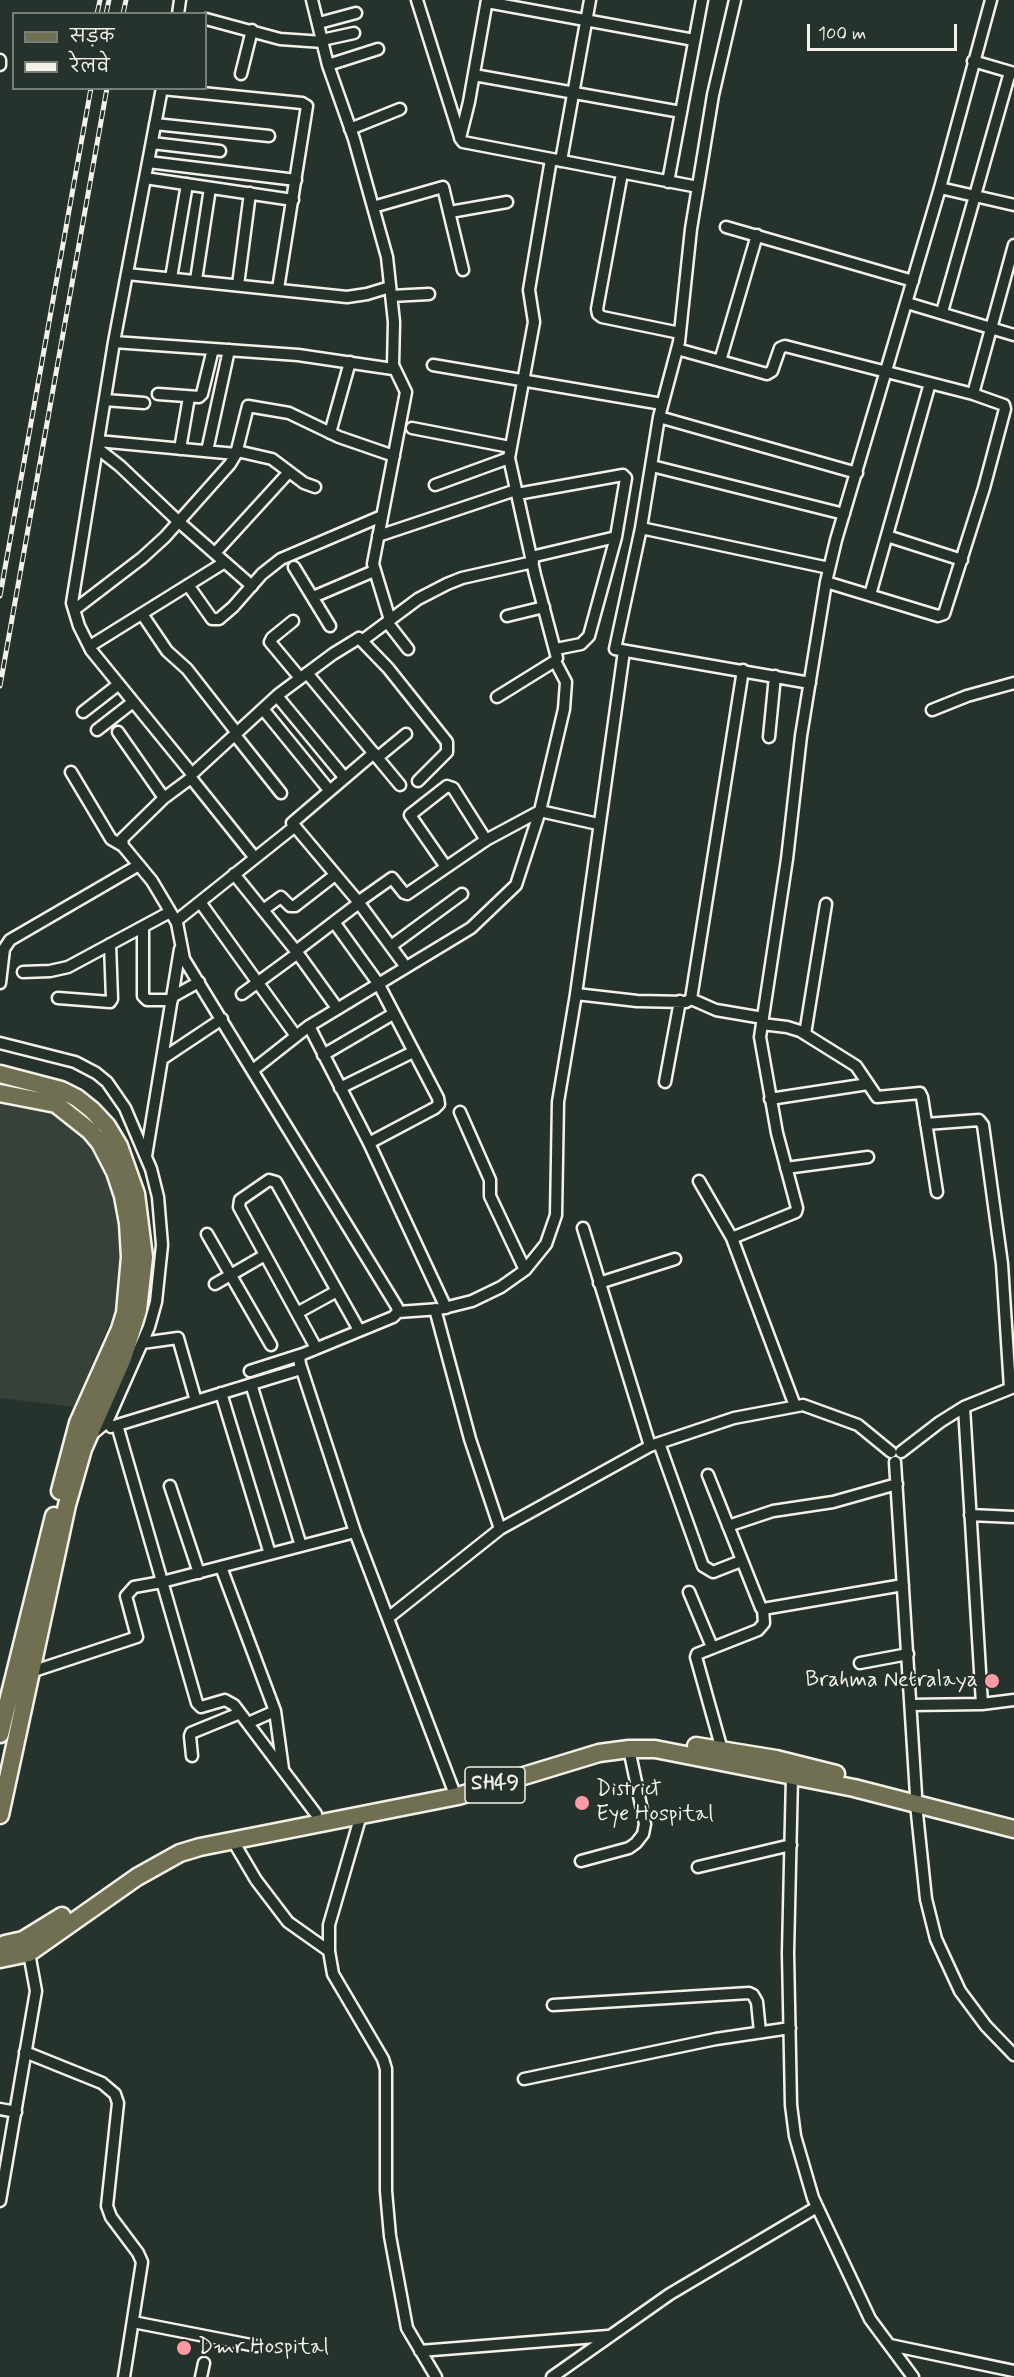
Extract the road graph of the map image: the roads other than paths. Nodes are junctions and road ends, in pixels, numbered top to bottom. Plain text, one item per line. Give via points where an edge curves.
1 (312, 0) edge
2 (417, 0) edge
3 (590, 0) edge
4 (702, 0) edge
5 (735, 0) edge
6 (991, 0) edge
7 (487, 1) edge
8 (356, 13) dead end
9 (207, 19) edge
10 (586, 21) junction
11 (319, 23) junction
12 (252, 30) junction
13 (354, 33) dead end
14 (694, 40) junction
15 (323, 41) junction
16 (378, 49) dead end
17 (0, 60) edge
18 (973, 61) junction
19 (0, 65) edge
20 (328, 65) junction
21 (1012, 73) edge
22 (241, 74) dead end
23 (474, 75) junction
24 (162, 90) edge
25 (172, 90) edge
26 (573, 92) junction
27 (400, 109) dead end
28 (681, 112) junction
29 (155, 124) junction
30 (350, 129) junction
31 (270, 136) dead end
32 (460, 138) junction
33 (152, 143) junction
34 (220, 151) dead end
35 (556, 160) junction
36 (148, 162) junction
37 (622, 173) junction
38 (145, 178) junction
39 (296, 180) junction
40 (668, 182) junction
41 (187, 184) junction
42 (698, 187) junction
43 (210, 188) junction
44 (940, 188) junction
45 (250, 194) junction
46 (975, 196) junction
47 (293, 200) junction
48 (507, 202) dead end
49 (1014, 205) edge
50 (373, 207) junction
51 (450, 212) junction
52 (726, 227) dead end
53 (757, 235) junction
54 (1014, 245) edge
55 (463, 270) dead end
56 (127, 274) junction
57 (171, 278) junction
58 (196, 280) junction
59 (913, 280) junction
60 (238, 285) junction
61 (278, 289) junction
62 (391, 291) junction
63 (429, 294) dead end
64 (907, 303) junction
65 (942, 312) junction
66 (991, 328) junction
67 (680, 333) junction
68 (1014, 335) edge
69 (114, 342) junction
70 (213, 349) junction
71 (677, 349) junction
72 (229, 350) junction
73 (720, 361) junction
74 (350, 362) junction
75 (433, 365) dead end
76 (393, 369) junction
77 (887, 371) junction
78 (522, 380) junction
79 (930, 383) junction
80 (158, 394) dead end
81 (973, 394) junction
82 (189, 397) junction
83 (105, 400) junction
84 (144, 403) dead end
85 (662, 404) junction
86 (1009, 404) edge
87 (658, 417) junction
88 (412, 428) dead end
89 (330, 433) junction
90 (98, 444) junction
91 (180, 449) junction
92 (207, 451) junction
93 (237, 453) junction
94 (509, 453) junction
95 (394, 456) junction
96 (652, 466) junction
97 (289, 472) junction
98 (857, 472) junction
99 (435, 485) dead end
100 (315, 487) dead end
101 (517, 492) junction
102 (844, 514) junction
103 (382, 516) junction
104 (179, 522) junction
105 (642, 528) junction
106 (378, 536) junction
107 (886, 536) junction
108 (616, 537) junction
109 (214, 553) junction
110 (532, 559) junction
111 (962, 560) junction
112 (225, 562) junction
113 (294, 567) dead end
114 (829, 568) junction
115 (374, 571) junction
116 (826, 582) junction
117 (188, 585) junction
118 (252, 585) junction
119 (870, 596) junction
120 (313, 597) junction
121 (544, 607) junction
122 (74, 610) junction
123 (142, 614) junction
124 (507, 616) dead end
125 (293, 621) dead end
126 (388, 621) junction
127 (330, 626) dead end
128 (363, 640) junction
129 (90, 646) junction
130 (408, 649) dead end
131 (556, 649) junction
132 (624, 651) junction
133 (555, 661) junction
134 (742, 670) junction
135 (304, 676) junction
136 (775, 676) junction
137 (810, 683) junction
138 (1014, 683) edge
139 (118, 684) junction
140 (277, 696) junction
141 (497, 697) dead end
142 (133, 702) junction
143 (263, 709) junction
144 (932, 710) dead end
145 (83, 712) dead end
146 (97, 730) dead end
147 (118, 732) dead end
148 (236, 734) junction
149 (406, 734) dead end
150 (769, 737) dead end
151 (376, 755) junction
152 (71, 772) dead end
153 (191, 776) junction
154 (344, 777) junction
155 (418, 781) dead end
156 (400, 785) dead end
157 (329, 790) junction
158 (281, 793) dead end
159 (164, 798) junction
160 (540, 811) junction
161 (598, 824) junction
162 (294, 826) junction
163 (486, 840) junction
164 (123, 846) junction
165 (255, 858) junction
166 (139, 865) junction
167 (446, 867) junction
168 (234, 874) junction
169 (336, 875) junction
170 (462, 894) dead end
171 (200, 902) junction
172 (359, 903) junction
173 (826, 904) dead end
174 (263, 910) junction
175 (173, 916) junction
176 (334, 922) junction
177 (142, 927) junction
178 (110, 944) junction
179 (181, 946) junction
180 (391, 946) junction
181 (297, 952) junction
182 (406, 967) junction
183 (22, 972) dead end
184 (200, 982) junction
185 (258, 982) junction
186 (0, 983) edge
187 (378, 983) junction
188 (242, 994) dead end
189 (576, 994) junction
190 (58, 998) dead end
191 (172, 998) junction
192 (691, 999) junction
193 (680, 1002) junction
194 (337, 1008) junction
195 (393, 1014) junction
196 (222, 1018) junction
197 (762, 1021) junction
198 (309, 1026) junction
199 (806, 1035) junction
200 (296, 1036) junction
201 (0, 1043) edge
202 (413, 1052) junction
203 (323, 1055) junction
204 (162, 1059) junction
205 (253, 1070) junction
206 (0, 1074) edge
207 (665, 1082) dead end
208 (868, 1084) junction
209 (340, 1088) junction
210 (0, 1093) edge
211 (770, 1100) junction
212 (460, 1112) dead end
213 (926, 1124) junction
214 (369, 1143) junction
215 (146, 1156) junction
216 (868, 1157) dead end
217 (786, 1168) junction
218 (699, 1181) dead end
219 (937, 1192) dead end
220 (583, 1228) dead end
221 (207, 1234) dead end
222 (732, 1238) junction
223 (265, 1255) junction
224 (137, 1257) junction
225 (675, 1259) dead end
226 (525, 1270) junction
227 (231, 1275) junction
228 (599, 1283) junction
229 (215, 1284) dead end
230 (337, 1291) junction
231 (440, 1309) junction
232 (398, 1312) junction
233 (297, 1313) junction
234 (358, 1330) junction
235 (142, 1343) junction
236 (271, 1345) dead end
237 (316, 1348) junction
238 (303, 1354) junction
239 (301, 1369) junction
240 (250, 1371) dead end
241 (251, 1384) junction
242 (1012, 1387) edge
243 (221, 1393) junction
244 (196, 1401) junction
245 (795, 1407) junction
246 (964, 1407) junction
247 (117, 1425) junction
248 (92, 1434) junction
249 (654, 1445) junction
250 (896, 1456) junction
251 (708, 1475) dead end
252 (897, 1484) junction
253 (170, 1486) dead end
254 (970, 1515) junction
255 (1014, 1517) edge
256 (728, 1526) junction
257 (500, 1529) junction
258 (355, 1532) junction
259 (301, 1546) junction
260 (270, 1554) junction
261 (741, 1561) junction
262 (221, 1567) junction
263 (47, 1570) junction
264 (199, 1573) junction
265 (162, 1582) junction
266 (903, 1586) junction
267 (689, 1592) dead end
268 (764, 1609) junction
269 (388, 1618) junction
270 (712, 1647) junction
271 (908, 1654) junction
272 (860, 1663) dead end
273 (31, 1672) junction
274 (1014, 1701) edge
275 (982, 1704) junction
276 (911, 1705) junction
277 (275, 1711) junction
278 (240, 1713) junction
279 (248, 1723) junction
280 (0, 1734) edge
281 (629, 1749) junction
282 (722, 1750) junction
283 (192, 1756) dead end
284 (283, 1770) junction
285 (792, 1776) junction
286 (454, 1791) junction
287 (916, 1799) junction
288 (316, 1814) junction
289 (0, 1815) edge
290 (361, 1815) junction
291 (1014, 1820) edge
292 (1014, 1829) edge
293 (233, 1841) junction
294 (791, 1845) junction
295 (581, 1861) dead end
296 (698, 1867) dead end
297 (1, 1949) edge
298 (329, 1951) junction
299 (29, 1953) junction
300 (553, 2005) dead end
301 (790, 2028) junction
302 (760, 2032) junction
303 (26, 2052) junction
304 (1014, 2055) edge
305 (524, 2079) dead end
306 (0, 2109) edge
307 (16, 2112) junction
308 (1, 2193) edge
309 (817, 2207) junction
310 (134, 2322) junction
311 (610, 2336) junction
312 (890, 2345) junction
313 (256, 2346) dead end
314 (420, 2351) junction
315 (204, 2363) dead end
316 (1014, 2371) edge
317 (124, 2377) edge
318 (201, 2377) edge
319 (436, 2377) edge
320 (552, 2377) edge
321 (913, 2377) edge

1 - 11 street
2 - 32 street
3 - 10 street
4 - 14 street
5 - 42 street via 713,95
6 - 18 street
7 - 10 street
7 - 23 street
8 - 11 street
9 - 12 street
10 - 14 street
10 - 26 street
11 - 15 street
12 - 15 street via 280,39
12 - 22 street
13 - 15 street
14 - 28 street
15 - 20 street
16 - 20 street
17 - 19 street
18 - 21 street
18 - 44 street
20 - 30 street
21 - 46 street
23 - 26 street
23 - 32 street
24 - 29 street
25 - 39 street via 305,104
26 - 28 street
26 - 35 street
27 - 30 street
28 - 40 street
29 - 31 street
29 - 33 street
30 - 50 street
32 - 35 street via 466,144
33 - 34 street
33 - 36 street
35 - 37 street
35 - 78 street via 529,290 534,322
36 - 38 street
36 - 39 street
37 - 40 street
37 - 67 street via 598,314
38 - 41 street
38 - 56 street
39 - 47 street
40 - 42 street
41 - 43 street
41 - 57 street
42 - 67 street
43 - 45 street
43 - 58 street
44 - 46 street
44 - 59 street
45 - 47 street
45 - 60 street
46 - 49 street
46 - 65 street
47 - 61 street
48 - 51 street
50 - 51 street via 441,187
50 - 62 street via 387,257
51 - 55 street
52 - 53 street
53 - 59 street
53 - 73 street
54 - 66 street
56 - 57 street
56 - 69 street
57 - 58 street
58 - 60 street
59 - 64 street
60 - 61 street
61 - 62 street via 347,297
62 - 63 street
62 - 76 street
64 - 65 street
64 - 77 street
65 - 66 street
66 - 68 street
66 - 81 street
67 - 71 street
69 - 70 street
69 - 83 street
70 - 72 street
70 - 82 street via 202,394
71 - 73 street
71 - 85 street
72 - 74 street
72 - 92 street
73 - 77 street via 767,375 780,348 785,346
74 - 76 street
74 - 89 street
75 - 78 street
76 - 95 street via 406,392
77 - 79 street
77 - 98 street
78 - 85 street
78 - 94 street
79 - 81 street
79 - 107 street
80 - 82 street
81 - 86 street
82 - 91 street
83 - 84 street
83 - 90 street
85 - 87 street
86 - 111 street
87 - 96 street
87 - 98 street
88 - 94 street
89 - 93 street via 289,413 248,406
89 - 95 street
90 - 91 street
90 - 104 street
90 - 122 street
91 - 92 street
92 - 93 street
93 - 97 street via 272,459
93 - 104 street
94 - 99 street
94 - 101 street
95 - 103 street
96 - 102 street
96 - 105 street
97 - 100 street
97 - 109 street
98 - 102 street
101 - 106 street
101 - 108 street via 622,475 626,478
101 - 110 street
102 - 114 street
103 - 106 street
103 - 118 street via 281,559
104 - 109 street
104 - 122 street via 142,558
105 - 114 street
105 - 132 street via 615,650
106 - 115 street
107 - 111 street
107 - 119 street
108 - 110 street
108 - 131 street via 588,640
109 - 112 street
110 - 121 street
110 - 126 street via 447,584
111 - 119 street via 942,616
112 - 117 street
112 - 118 street
113 - 120 street
114 - 116 street
115 - 120 street
115 - 126 street
116 - 119 street
116 - 137 street
117 - 118 street via 216,620 234,607
117 - 123 street
120 - 127 street
121 - 124 street
121 - 131 street
122 - 129 street
123 - 129 street
123 - 148 street via 167,651 187,669
125 - 135 street via 270,642
126 - 128 street
126 - 130 street
128 - 135 street via 356,639
128 - 155 street via 447,742 447,752
129 - 139 street
131 - 133 street
132 - 134 street
132 - 161 street
133 - 141 street
133 - 160 street via 566,682 564,709
134 - 136 street
134 - 192 street
135 - 140 street
135 - 151 street
136 - 137 street
136 - 150 street
137 - 197 street
138 - 144 street
139 - 142 street
139 - 145 street
140 - 143 street
140 - 154 street
142 - 146 street
142 - 153 street
143 - 148 street
143 - 157 street
147 - 159 street
148 - 153 street
148 - 158 street
149 - 151 street
151 - 154 street
151 - 156 street
152 - 164 street via 111,839
153 - 159 street
153 - 165 street
154 - 157 street
157 - 162 street via 294,820
159 - 164 street via 122,839
160 - 161 street
160 - 163 street
160 - 182 street via 516,885 471,928
161 - 189 street
162 - 165 street
162 - 169 street
163 - 167 street
163 - 167 street via 453,788 447,786 410,815
164 - 166 street
165 - 168 street
166 - 175 street
166 - 186 street via 10,940 4,949
167 - 172 street via 407,894 392,878
168 - 171 street
168 - 174 street
169 - 172 street
169 - 174 street via 295,906 281,897
170 - 180 street
171 - 175 street
171 - 185 street
172 - 176 street
172 - 180 street
173 - 199 street
174 - 181 street
175 - 177 street
175 - 179 street
176 - 181 street
176 - 187 street
177 - 178 street
177 - 191 street via 143,996 147,1000
178 - 183 street via 58,970
178 - 190 street via 110,1002
179 - 184 street via 184,959
179 - 191 street
180 - 182 street
181 - 185 street
181 - 194 street
182 - 187 street
184 - 191 street
184 - 196 street
185 - 188 street
185 - 200 street
187 - 194 street
187 - 195 street
189 - 193 street
189 - 226 street via 558,1102 556,1215 546,1244
191 - 204 street
192 - 193 street
192 - 197 street via 716,1010
193 - 207 street
194 - 198 street
195 - 202 street
195 - 203 street
196 - 204 street
196 - 205 street
197 - 199 street via 794,1028
197 - 211 street via 760,1044
198 - 200 street
198 - 203 street
199 - 208 street via 856,1066
200 - 205 street
201 - 215 street via 75,1062 96,1073 116,1093
202 - 209 street
202 - 214 street via 439,1104
203 - 209 street
204 - 215 street
205 - 232 street
206 - 224 main road via 61,1089 85,1104 107,1126 119,1146 136,1194
208 - 211 street
208 - 213 street via 881,1098 920,1093
209 - 214 street
210 - 224 main road via 50,1101 90,1131 115,1172
211 - 217 street
212 - 226 street via 490,1180 490,1196
213 - 219 street
213 - 242 street via 979,1120 983,1125 1002,1264
214 - 231 street
215 - 235 street via 158,1197 162,1245 156,1302
216 - 217 street
217 - 222 street via 796,1212
218 - 222 street
220 - 228 street
221 - 227 street
222 - 245 street
223 - 227 street
223 - 230 street via 239,1203 273,1179
223 - 233 street
224 - 248 main road via 138,1310
224 - 263 main road via 120,1329 71,1444
225 - 228 street
226 - 231 street via 472,1301
227 - 229 street
227 - 236 street
228 - 249 street
230 - 233 street
230 - 234 street
231 - 232 street
231 - 257 street via 470,1439
232 - 234 street
233 - 237 street
234 - 237 street
235 - 244 street via 178,1338
235 - 248 street via 107,1422
237 - 238 street
238 - 239 street via 299,1357
238 - 240 street
239 - 241 street
239 - 258 street
241 - 243 street
241 - 259 street
242 - 246 street
243 - 244 street
243 - 260 street
244 - 247 street
245 - 249 street via 734,1418
245 - 250 street via 803,1405 858,1425
246 - 250 street
246 - 254 street
247 - 248 street
247 - 265 street
248 - 263 main road
249 - 257 street
249 - 261 street via 703,1566 713,1572
250 - 252 street
251 - 256 street
252 - 256 street via 833,1502 773,1511
252 - 266 street
253 - 264 street
254 - 255 street
254 - 275 street
256 - 261 street
257 - 269 street
258 - 259 street
258 - 269 street
259 - 260 street
260 - 262 street
261 - 268 street via 759,1606
262 - 264 street
262 - 277 street
263 - 273 main road
263 - 280 main road
264 - 265 street
265 - 273 street via 134,1587 126,1596 137,1637
265 - 278 street via 197,1703 201,1707 230,1701
266 - 268 street
266 - 271 street
267 - 270 street
268 - 270 street via 764,1623 758,1630
269 - 286 street
270 - 282 street via 696,1657
271 - 272 street
271 - 276 street
273 - 289 main road
274 - 275 street
275 - 276 street
276 - 287 street
277 - 279 street
277 - 284 street
278 - 279 street
278 - 283 street via 191,1733
279 - 284 street
281 - 285 main road, SH49 via 655,1749
281 - 286 main road, SH49 via 599,1753
281 - 295 street via 645,1824 643,1834 629,1848
282 - 286 main road, SH49 via 650,1738 598,1743
282 - 287 main road, SH49 via 776,1759
284 - 288 street
285 - 287 main road, SH49
285 - 294 street
286 - 288 main road, SH49
286 - 290 main road, SH49
287 - 291 main road, SH49
287 - 292 main road, SH49
287 - 304 street via 926,1899 936,1939 960,1991
288 - 297 main road, SH49 via 185,1842 144,1860 38,1932
290 - 293 main road, SH49
290 - 298 street via 329,1925
293 - 298 street via 288,1922
293 - 299 main road, SH49 via 180,1853 158,1864
294 - 296 street
294 - 301 street
297 - 299 main road, SH49
298 - 314 street via 333,1974 386,2069 390,2236 407,2328
299 - 303 street via 36,1991
300 - 302 street via 749,1993 756,2002
301 - 302 street
301 - 309 street via 795,2136
302 - 305 street
303 - 307 street
303 - 310 street via 102,2083 115,2094 118,2103 107,2206 142,2262
306 - 307 street
307 - 308 street
309 - 311 street via 670,2294
309 - 312 street via 870,2319
310 - 313 street
310 - 317 street
311 - 314 street
311 - 320 street
312 - 316 street
312 - 321 street
314 - 319 street
315 - 318 street

